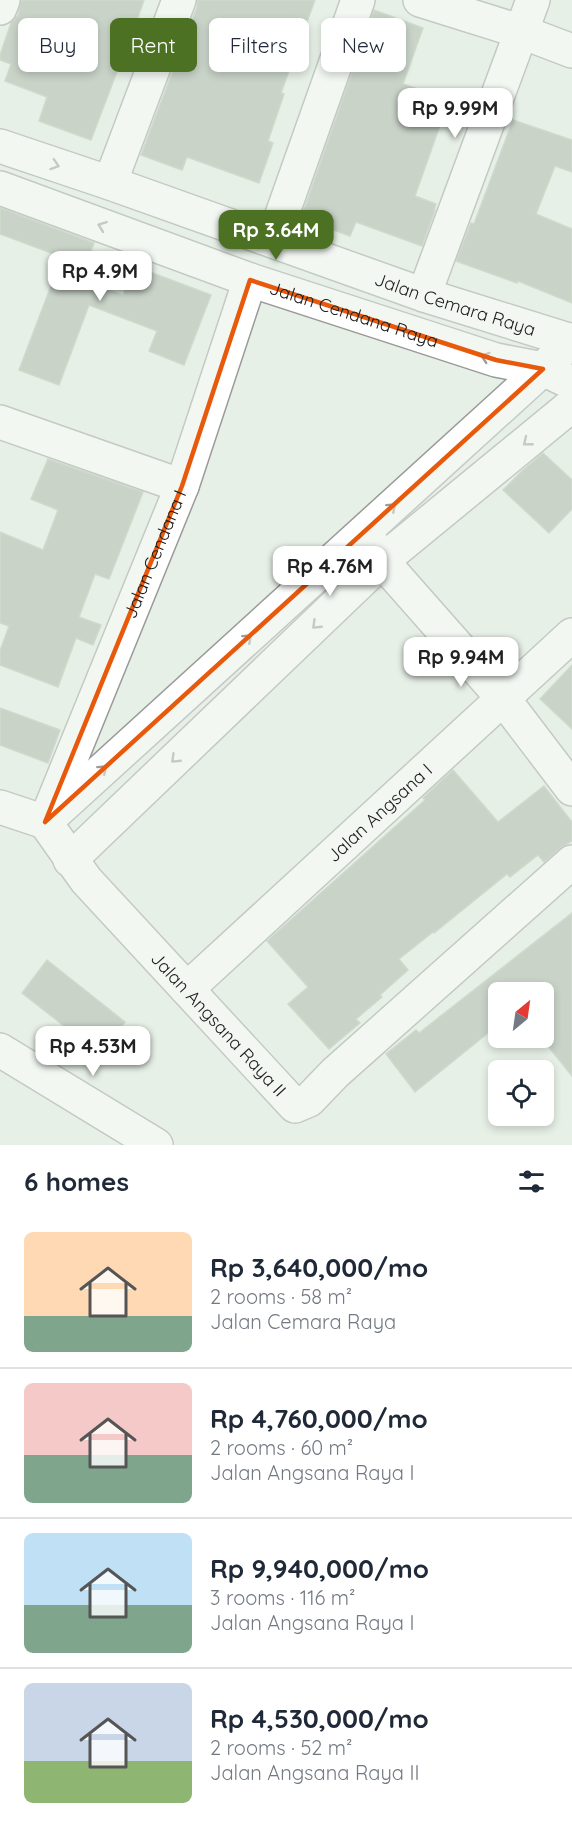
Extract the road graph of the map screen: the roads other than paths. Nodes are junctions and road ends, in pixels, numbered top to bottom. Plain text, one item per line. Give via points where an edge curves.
1 (3, 0) edge
2 (179, 0) edge
3 (358, 0) edge
4 (420, 0) edge
5 (533, 0) edge
6 (0, 8) edge
7 (522, 32) junction
8 (572, 51) edge
9 (0, 146) edge
10 (110, 183) junction
11 (0, 188) edge
12 (273, 240) junction
13 (250, 280) junction
14 (424, 295) junction
15 (572, 341) edge
16 (543, 369) junction
17 (572, 383) edge
18 (572, 405) edge
19 (0, 422) edge
20 (182, 486) junction
21 (365, 532) junction
22 (382, 561) junction
23 (572, 634) edge
24 (502, 697) junction
25 (572, 789) edge
26 (0, 807) edge
27 (45, 822) junction
28 (70, 860) junction
29 (572, 862) edge
30 (187, 989) junction
31 (0, 1050) edge
32 (156, 1145) edge

1 - 6 street
2 - 10 street
3 - 12 street
4 - 7 street
5 - 7 street
7 - 8 street
7 - 14 street
9 -> 10 street, Jalan Cemara Raya
10 - 12 street, Jalan Cemara Raya
13 -> 11 street, Jalan Cendana Raya
12 - 14 street, Jalan Cemara Raya
16 -> 13 street, Jalan Cendana Raya via 496,360
13 - 20 street, Jalan Cendana I
14 - 15 street, Jalan Cemara Raya
15 - 16 street
16 - 17 street, Jalan Cendana Raya
21 -> 16 street
18 -> 22 street
19 - 20 street
20 - 27 street, Jalan Cendana I
21 - 22 street
27 -> 21 street
22 - 24 street
22 -> 28 street
23 - 24 street, Jalan Angsana I
24 - 25 street
24 - 30 street, Jalan Angsana I
26 - 27 street
27 - 28 street, Jalan Angsana Raya II
28 - 30 street, Jalan Angsana Raya II
29 - 30 street, Jalan Angsana Raya II via 309,1100 295,1106
31 - 32 street

